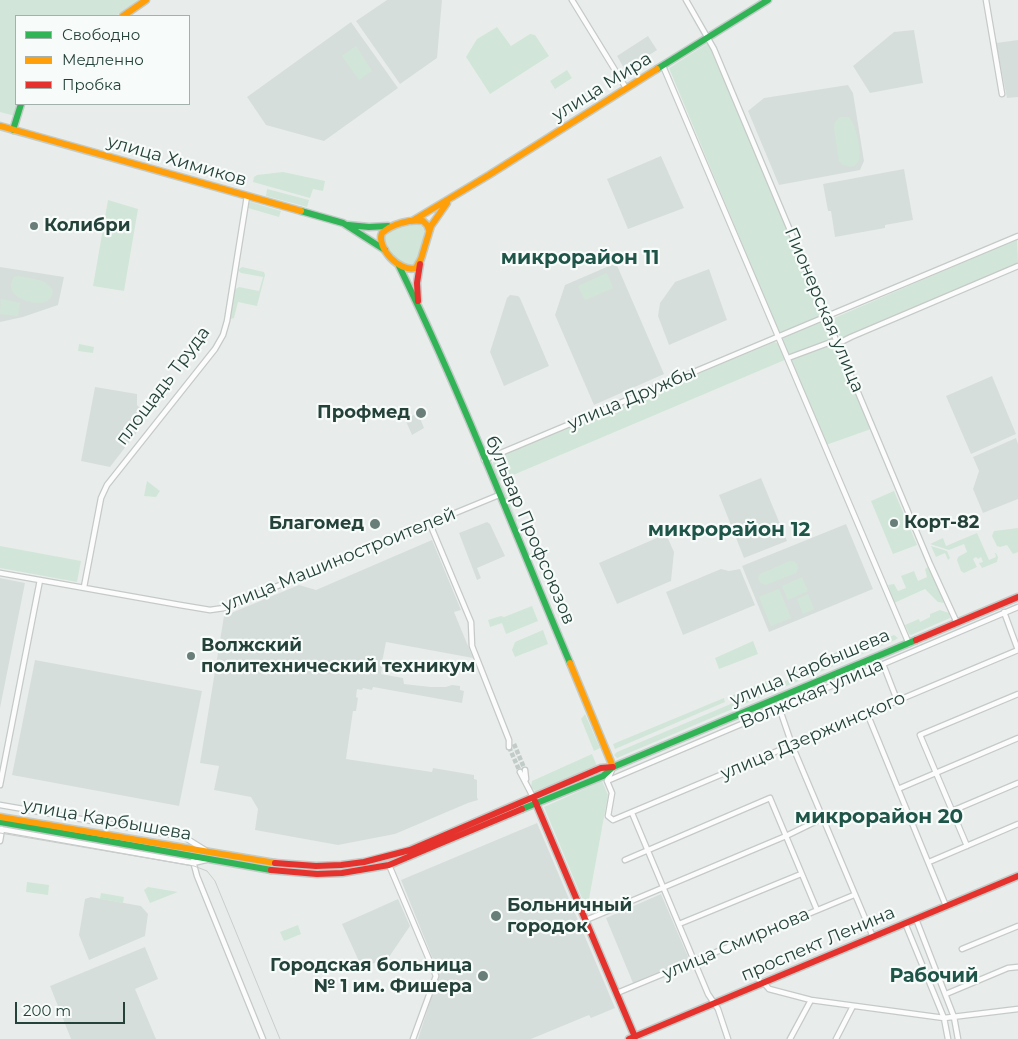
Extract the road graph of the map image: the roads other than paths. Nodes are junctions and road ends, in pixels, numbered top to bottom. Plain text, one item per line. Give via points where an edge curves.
1 (146, 0) edge
2 (572, 0) edge
3 (686, 0) edge
4 (768, 0) edge
5 (986, 0) edge
6 (124, 15) edge
7 (708, 37) junction
8 (663, 66) junction
9 (626, 88) junction
10 (1002, 94) dead end
11 (21, 105) edge
12 (0, 126) edge
13 (13, 130) junction
14 (247, 196) junction
15 (451, 198) junction
16 (412, 221) junction
17 (346, 224) junction
18 (392, 226) junction
19 (429, 230) junction
20 (1018, 236) edge
21 (385, 250) junction
22 (420, 263) junction
23 (400, 266) junction
24 (1018, 266) edge
25 (418, 305) junction
26 (827, 317) junction
27 (779, 336) junction
28 (838, 341) junction
29 (788, 358) junction
30 (484, 460) junction
31 (499, 495) junction
32 (430, 524) junction
33 (0, 573) edge
34 (40, 580) junction
35 (84, 588) junction
36 (1018, 597) edge
37 (1018, 607) edge
38 (1004, 612) junction
39 (957, 623) junction
40 (909, 644) junction
41 (1018, 650) edge
42 (883, 664) junction
43 (1018, 694) edge
44 (897, 700) junction
45 (779, 707) junction
46 (867, 713) junction
47 (1018, 738) edge
48 (509, 740) junction
49 (514, 744) tunnel mouth
50 (792, 745) junction
51 (509, 747) tunnel mouth
52 (607, 754) junction
53 (613, 767) junction
54 (602, 768) junction
55 (523, 771) tunnel mouth
56 (936, 772) junction
57 (607, 781) junction
58 (1018, 782) edge
59 (0, 785) edge
60 (898, 789) junction
61 (535, 800) junction
62 (0, 805) edge
63 (952, 810) junction
64 (632, 813) junction
65 (0, 817) edge
66 (823, 818) junction
67 (0, 822) edge
68 (1018, 824) edge
69 (1, 829) edge
70 (786, 836) junction
71 (0, 841) edge
72 (967, 846) junction
73 (647, 850) junction
74 (208, 852) junction
75 (193, 856) junction
76 (625, 860) dead end
77 (929, 862) junction
78 (389, 865) junction
79 (801, 874) junction
80 (1018, 876) edge
81 (663, 888) junction
82 (854, 895) junction
83 (946, 906) junction
84 (817, 910) junction
85 (916, 919) junction
86 (586, 920) junction
87 (905, 923) junction
88 (679, 924) junction
89 (1018, 926) edge
90 (873, 937) junction
91 (962, 949) dead end
92 (694, 961) junction
93 (1018, 967) edge
94 (764, 983) junction
95 (617, 993) junction
96 (946, 994) junction
97 (811, 1000) junction
98 (714, 1004) junction
99 (853, 1006) junction
100 (1018, 1009) edge
101 (954, 1017) junction
102 (944, 1018) junction
103 (633, 1038) edge
104 (263, 1039) edge
105 (413, 1039) edge
106 (728, 1039) edge
107 (790, 1039) edge
108 (836, 1039) edge
109 (948, 1039) edge
110 (958, 1039) edge

1 - 6 street
2 - 9 street
3 - 7 street, Пионерская улица
4 - 7 street, улица Мира
5 - 10 street
7 - 8 street, улица Мира
7 - 26 street, Пионерская улица
8 - 9 street, улица Мира
8 - 27 street
9 - 15 street, улица Мира
11 - 13 street
12 - 13 street, улица Химиков
13 - 14 street, улица Химиков
14 - 17 street, улица Химиков
14 - 35 street, площадь Труда via 223,335 210,356 107,485 101,498
15 - 16 street, улица Мира
15 - 19 street, улица Мира
16 - 18 street
16 - 19 street via 421,220
17 - 18 street, улица Химиков
17 - 21 street, улица Химиков
18 - 21 street via 380,234
19 - 22 street
20 - 26 street
21 - 23 street
22 - 23 street via 411,270
22 - 25 street, бульвар Профсоюзов
23 - 25 street, бульвар Профсоюзов
24 - 28 street
25 - 30 street, бульвар Профсоюзов
26 - 27 street, улица Дружбы
26 - 28 street, Пионерская улица
27 - 29 street
27 - 30 street, улица Дружбы
28 - 29 street
28 - 39 street, Пионерская улица
29 - 40 street
30 - 31 street, бульвар Профсоюзов
31 - 32 street, улица Машиностроителей
31 - 52 street, бульвар Профсоюзов
32 - 35 street, улица Машиностроителей via 224,608 210,610
32 - 48 street via 471,622 472,646
33 - 34 street, улица Машиностроителей
34 - 35 street, улица Машиностроителей
34 - 59 street
36 - 39 street, улица Карбышева
37 - 38 street, Волжская улица
38 - 41 street
38 - 42 street, Волжская улица
39 - 40 street, улица Карбышева
40 - 53 street, улица Карбышева
41 - 44 street, улица Дзержинского
42 - 44 street
42 - 45 street, Волжская улица
43 - 56 street via 920,735
44 - 46 street, улица Дзержинского
45 - 50 street
45 - 57 street, Волжская улица
46 - 50 street, улица Дзержинского
46 - 60 street
47 - 56 street
48 - 49 street
48 - 51 street
50 - 64 street, улица Дзержинского
50 - 66 street
52 - 53 street, бульвар Профсоюзов
52 - 54 street
53 - 54 street, улица Карбышева
53 - 57 street
53 - 61 street, улица Карбышева via 603,776
54 - 61 street, улица Карбышева
55 - 61 street
56 - 60 street
56 - 63 street
57 - 64 street, улица Дзержинского via 612,793 608,816 613,820
58 - 63 street
60 - 77 street
61 - 74 street, улица Карбышева via 410,850 364,862 285,865
61 - 78 street, улица Карбышева
61 - 86 street
62 - 74 street, улица Карбышева via 184,837
63 - 72 street
64 - 73 street
65 - 75 street, улица Карбышева
66 - 70 street
66 - 82 street
67 - 75 street, улица Карбышева
68 - 72 street
69 - 71 street
69 - 75 street, улица Карбышева
70 - 73 street via 770,798
70 - 79 street
70 - 81 street
72 - 77 street
73 - 76 street
73 - 81 street
74 - 75 street, улица Карбышева
75 - 78 street, улица Карбышева via 283,872 317,874
75 - 104 street via 197,876
77 - 83 street
78 - 105 street via 436,976
79 - 84 street
79 - 88 street
80 - 83 street, проспект Ленина
81 - 86 street
81 - 88 street
82 - 84 street, улица Смирнова
82 - 90 street
83 - 85 street, проспект Ленина
84 - 92 street, улица Смирнова
85 - 87 street, проспект Ленина
85 - 96 street
86 - 95 street
87 - 90 street, проспект Ленина
87 - 102 street
88 - 92 street
89 - 91 street
90 - 94 street, проспект Ленина
92 - 95 street, улица Смирнова
92 - 98 street
93 - 96 street via 1008,968
94 - 97 street via 769,989
94 - 98 street, проспект Ленина
95 - 103 street
96 - 101 street
97 - 99 street
97 - 107 street
98 - 103 street, проспект Ленина
98 - 106 street
99 - 102 street
99 - 108 street
100 - 101 street
101 - 102 street
101 - 110 street
102 - 109 street

